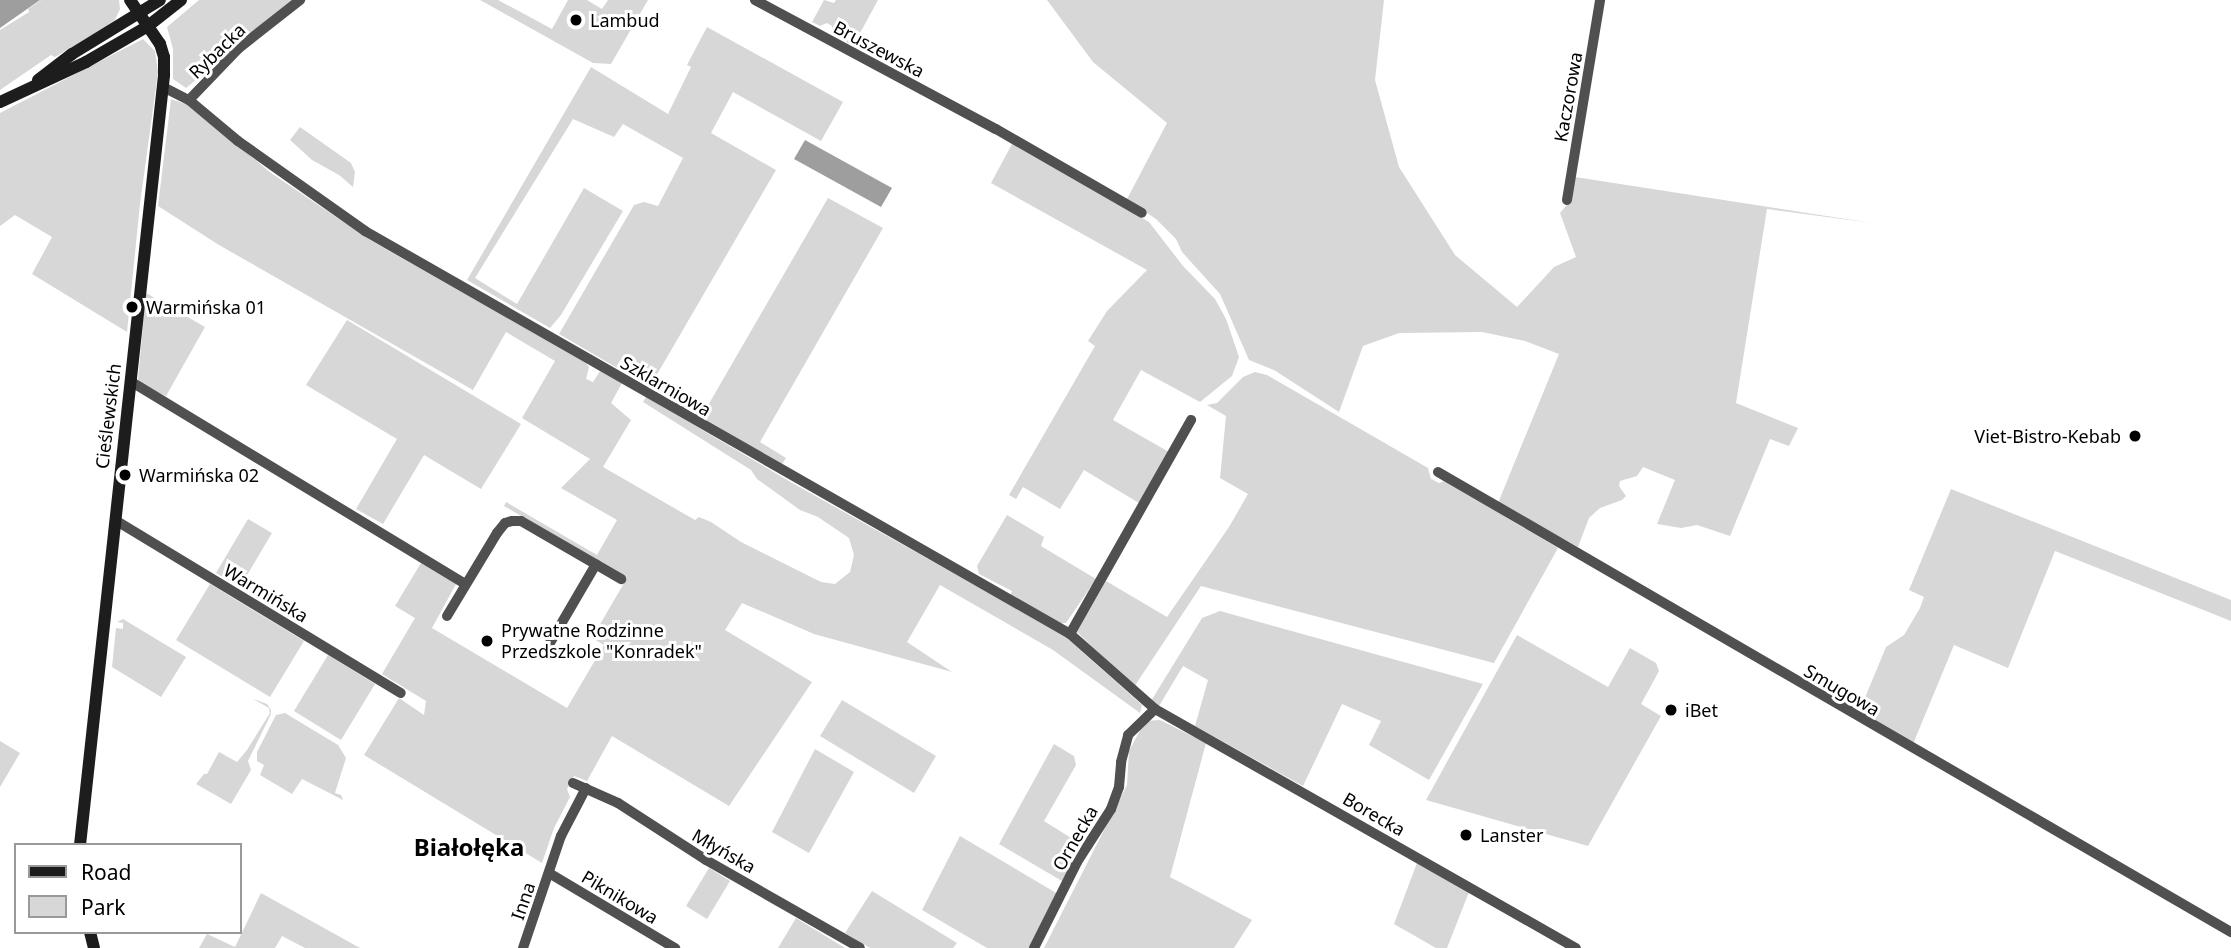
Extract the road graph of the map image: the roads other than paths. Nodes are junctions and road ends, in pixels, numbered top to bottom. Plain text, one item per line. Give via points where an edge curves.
1 (130, 0) edge
2 (160, 0) edge
3 (181, 0) edge
4 (300, 0) edge
5 (755, 0) edge
6 (1600, 0) edge
7 (139, 14) junction
8 (148, 26) junction
9 (29, 87) junction
10 (163, 87) junction
11 (189, 100) junction
12 (0, 102) edge
13 (1567, 200) dead end
14 (1142, 213) dead end
15 (130, 381) junction
16 (1191, 420) dead end
17 (1438, 472) dead end
18 (115, 520) junction
19 (596, 564) junction
20 (621, 579) dead end
21 (465, 584) junction
22 (447, 616) dead end
23 (1070, 634) junction
24 (547, 648) dead end
25 (401, 693) dead end
26 (1155, 709) junction
27 (573, 783) dead end
28 (586, 788) junction
29 (80, 843) edge
30 (549, 873) junction
31 (2231, 932) edge
32 (523, 948) edge
33 (675, 948) edge
34 (860, 948) edge
35 (1034, 948) edge
36 (1576, 948) edge

1 - 7 street, Cieślewskich
2 - 7 street
3 - 8 street
4 - 11 street, Rybacka via 239,48
5 - 14 street, Bruszewska
6 - 13 street, Kaczorowa
7 - 8 street, Cieślewskich
7 - 9 street
8 - 9 street via 72,70
8 - 10 street, Cieślewskich via 164,57
9 - 12 street
10 - 11 street, Szklarniowa
10 - 15 street, Cieślewskich
11 - 23 street, Szklarniowa via 238,141 365,231
15 - 18 street, Cieślewskich
15 - 21 street
16 - 23 street
17 - 31 street, Smugowa
18 - 25 street, Warmińska
18 - 29 street, Cieślewskich
19 - 20 street
19 - 21 street via 521,521 512,521 497,533
19 - 24 street
21 - 22 street
23 - 26 street, Szklarniowa
26 - 35 street, Ornecka via 1128,735 1111,809 1077,862
26 - 36 street, Borecka
27 - 28 street, Młyńska
28 - 30 street, Inna via 561,836
28 - 34 street, Młyńska
30 - 32 street, Inna
30 - 33 street, Piknikowa

